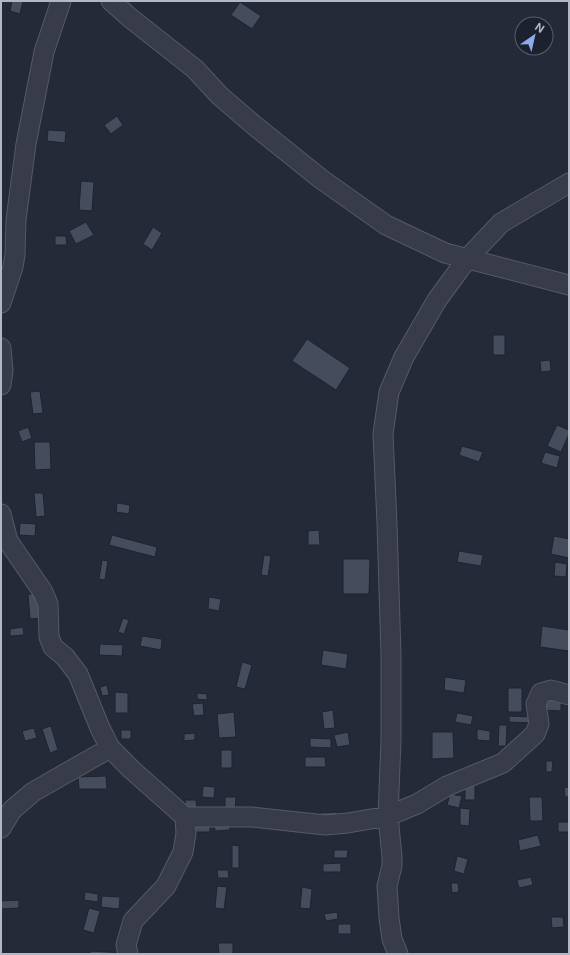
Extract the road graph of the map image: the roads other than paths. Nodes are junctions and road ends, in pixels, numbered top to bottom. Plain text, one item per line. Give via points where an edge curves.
1 (61, 1) edge
2 (111, 1) edge
3 (569, 183) edge
4 (467, 259) junction
5 (569, 285) edge
6 (1, 303) edge
7 (1, 348) edge
8 (1, 385) edge
9 (1, 514) edge
10 (569, 695) edge
11 (110, 748) junction
12 (388, 816) junction
13 (185, 817) junction
14 (1, 828) edge
15 (128, 954) edge
16 (398, 954) edge

1 - 6 street via 44,52 24,160 13,267
2 - 4 street via 195,69 220,96 321,179 386,225 445,253
3 - 4 street via 501,223
4 - 5 street
4 - 12 street via 438,300 404,357 389,392 383,434 391,655
7 - 8 street
9 - 11 street via 8,541 43,592 48,604 49,637 53,647 65,657 78,674
10 - 12 street via 551,690 541,694 536,704 539,724 535,734 503,763 447,786 417,804
11 - 13 street
11 - 14 street via 34,792 12,810
12 - 13 street via 325,825 252,817
12 - 16 street via 392,857 387,886 389,918 392,939
13 - 15 street via 183,852 166,886 133,921 126,945

